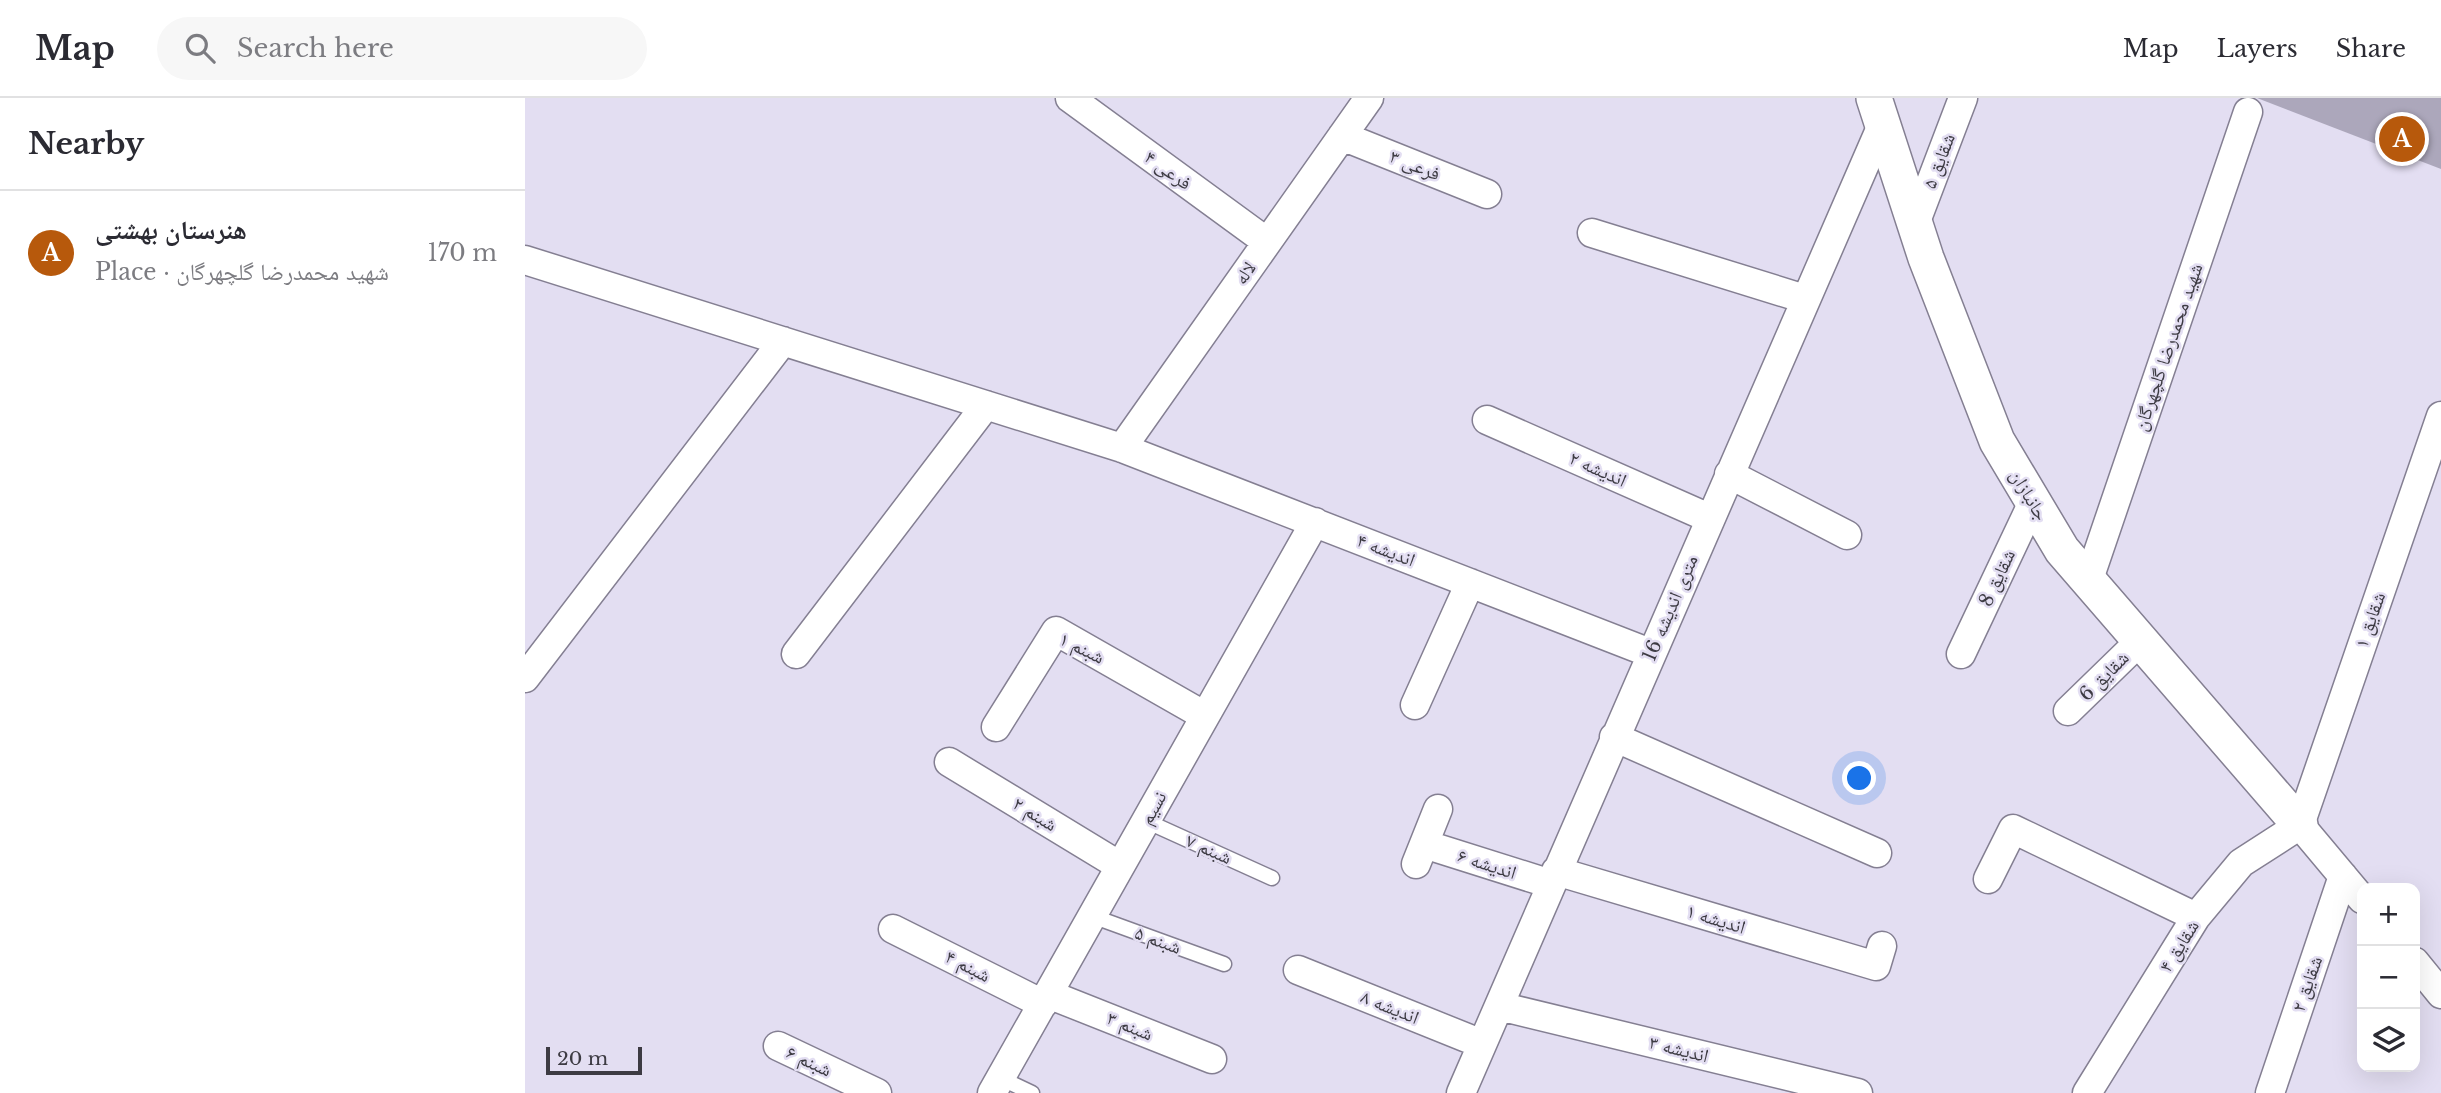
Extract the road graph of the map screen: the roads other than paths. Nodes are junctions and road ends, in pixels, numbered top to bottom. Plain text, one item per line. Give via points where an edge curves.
1 (1070, 98) edge
2 (1369, 98) edge
3 (1963, 98) edge
4 (1878, 111) edge
5 (2248, 112) dead end
6 (1342, 136) junction
7 (1487, 194) dead end
8 (1915, 224) junction
9 (1593, 233) dead end
10 (1267, 242) junction
11 (525, 260) edge
12 (1805, 299) junction
13 (783, 341) junction
14 (986, 405) junction
15 (2441, 415) edge
16 (1487, 420) dead end
17 (1122, 447) junction
18 (1729, 474) junction
19 (2033, 502) junction
20 (1709, 518) junction
21 (1315, 523) junction
22 (1847, 535) dead end
23 (2088, 582) junction
24 (1470, 583) junction
25 (2139, 642) junction
26 (1650, 653) junction
27 (796, 654) dead end
28 (1961, 654) dead end
29 (525, 678) edge
30 (1415, 705) dead end
31 (2069, 711) dead end
32 (1205, 716) junction
33 (996, 727) dead end
34 (1614, 737) junction
35 (949, 762) dead end
36 (1439, 809) dead end
37 (1146, 821) junction
38 (2300, 825) junction
39 (1878, 853) dead end
40 (1120, 866) junction
41 (2343, 876) junction
42 (1272, 877) dead end
43 (1554, 878) junction
44 (1988, 879) dead end
45 (2357, 893) edge
46 (1092, 916) junction
47 (2196, 917) junction
48 (893, 929) dead end
49 (1879, 956) dead end
50 (1224, 964) dead end
51 (2420, 968) edge
52 (1298, 970) dead end
53 (2441, 993) edge
54 (1045, 999) junction
55 (1499, 1006) junction
56 (1482, 1044) junction
57 (778, 1046) dead end
58 (1212, 1059) dead end
59 (996, 1086) edge
60 (877, 1093) edge
61 (1032, 1093) edge
62 (1461, 1093) edge
63 (1858, 1093) edge
64 (2087, 1093) edge
65 (2270, 1093) edge

1 - 10 street, فرعی ۴
2 - 6 street, لاله
3 - 8 street, شقایق ۵
4 - 8 street, جانبازان
4 - 12 street, 16 متری اندیشه
5 - 23 street, شهید محمدرضا گلچهرگان
6 - 7 street, فرعی ۳
6 - 10 street, لاله
8 - 19 street, جانبازان via 1997,442
9 - 12 street
10 - 17 street, لاله
11 - 13 street, اندیشه ۴
12 - 18 street, 16 متری اندیشه
13 - 14 street, اندیشه ۴
13 - 29 street
14 - 17 street, اندیشه ۴
14 - 27 street
15 - 38 street, شقایق ۱
16 - 20 street, اندیشه ۲
17 - 21 street, اندیشه ۴
18 - 20 street, 16 متری اندیشه
18 - 22 street
19 - 23 street, جانبازان
19 - 28 street, شقایق 8
20 - 26 street, 16 متری اندیشه
21 - 24 street, اندیشه ۴
21 - 32 street, نسیم
23 - 25 street, جانبازان
24 - 26 street, اندیشه ۴
24 - 30 street
25 - 31 street, شقایق 6
25 - 38 street, جانبازان
26 - 34 street, 16 متری اندیشه
32 - 33 street, شبنم ۱ via 1056,631
32 - 37 street, نسیم
34 - 39 street
34 - 43 street, 16 متری اندیشه
35 - 40 street, شبنم ۲
36 - 43 street, اندیشه ۶ via 1420,854
37 - 40 street, نسیم
37 - 42 lane, شبنم ۷
38 - 41 street
38 - 47 street, شقایق ۴ via 2241,863
40 - 46 street, نسیم
41 - 45 street
41 - 65 street, شقایق ۲
43 - 49 street, اندیشه ۱
43 - 55 street, 16 متری اندیشه
44 - 47 street via 2013,829
46 - 50 lane, شبنم ۵
46 - 54 street, نسیم
47 - 64 street, شقایق ۴
48 - 54 street, شبنم ۴
51 - 53 street
52 - 56 street, اندیشه ۸
54 - 58 street, شبنم ۳
54 - 59 street, نسیم
55 - 56 street, 16 متری اندیشه
55 - 63 street, اندیشه ۳
56 - 62 street, 16 متری اندیشه
57 - 60 street, شبنم ۶
59 - 61 lane

